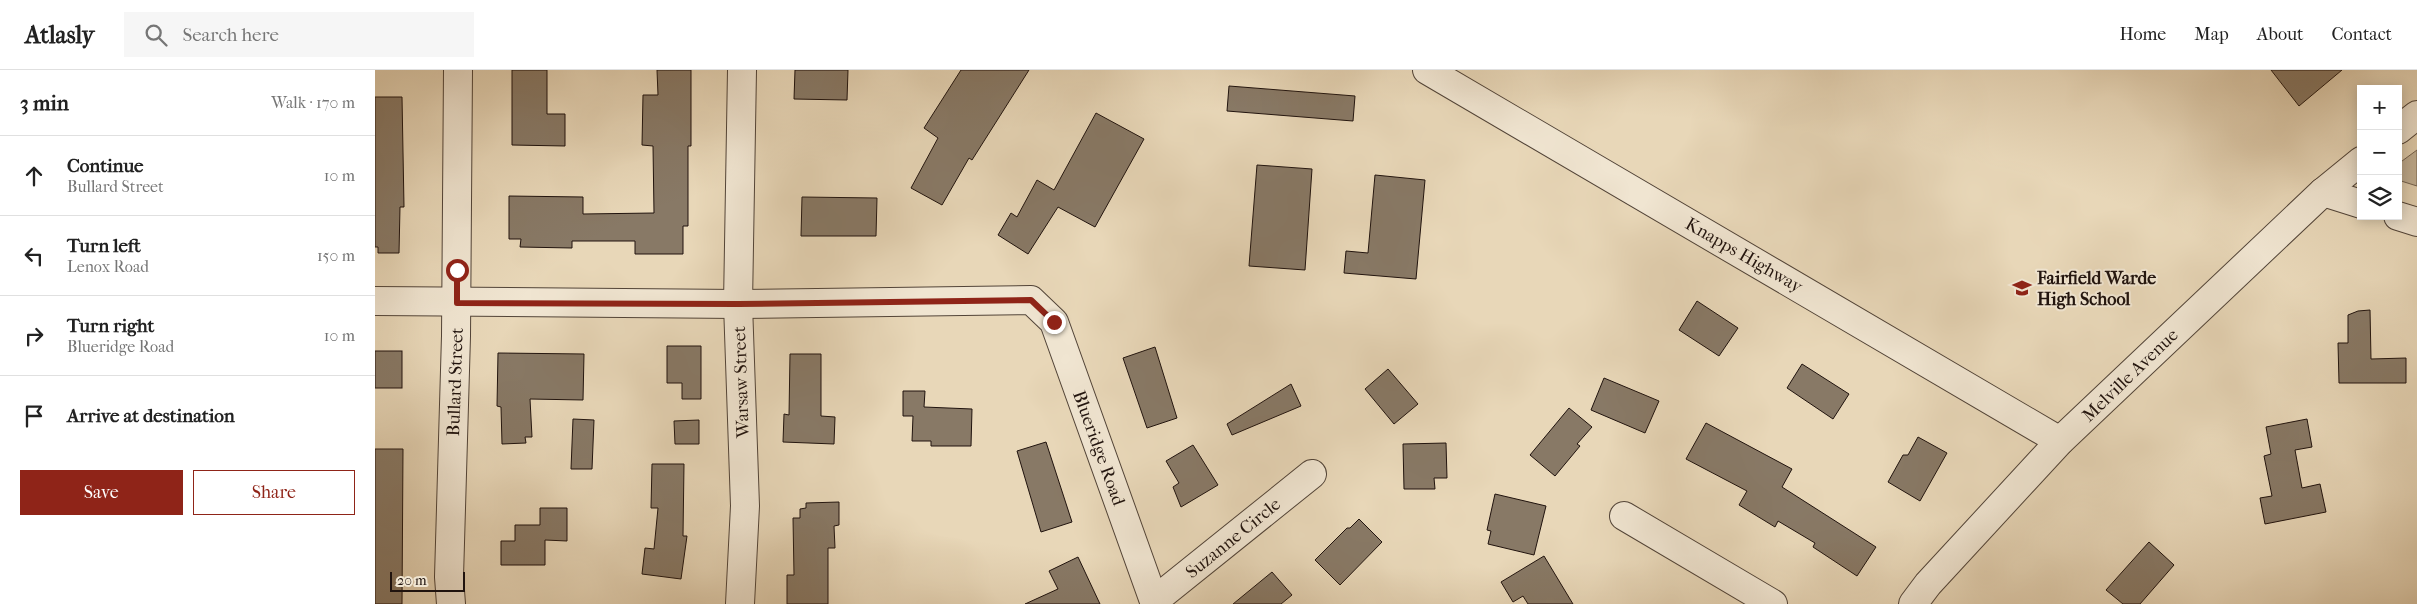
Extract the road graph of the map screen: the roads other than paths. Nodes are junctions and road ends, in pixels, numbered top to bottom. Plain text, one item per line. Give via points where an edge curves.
1 (458, 70) edge
2 (743, 70) edge
3 (1427, 70) edge
4 (2417, 115) edge
5 (2402, 127) edge
6 (2357, 164) edge
7 (2323, 192) junction
8 (2357, 203) edge
9 (2402, 217) edge
10 (2417, 222) edge
11 (375, 302) edge
12 (457, 303) junction
13 (738, 304) junction
14 (2060, 441) junction
15 (1312, 474) dead end
16 (1623, 516) dead end
17 (1154, 602) edge
18 (451, 604) edge
19 (740, 604) edge
20 (1773, 604) edge
21 (1913, 604) edge

1 - 12 street, Bullard Street
2 - 13 street, Warsaw Street
3 - 14 street, Knapps Highway
4 - 5 street
6 - 7 street, Melville Avenue
7 - 8 street
7 - 14 street, Melville Avenue
9 - 10 street
11 - 12 street
12 - 13 street
12 - 18 street, Bullard Street via 449,577
13 - 17 street, Blueridge Road via 1031,300 1054,322
13 - 19 street, Warsaw Street via 745,506
14 - 21 street, Melville Avenue
15 - 17 street, Suzanne Circle
16 - 20 street

